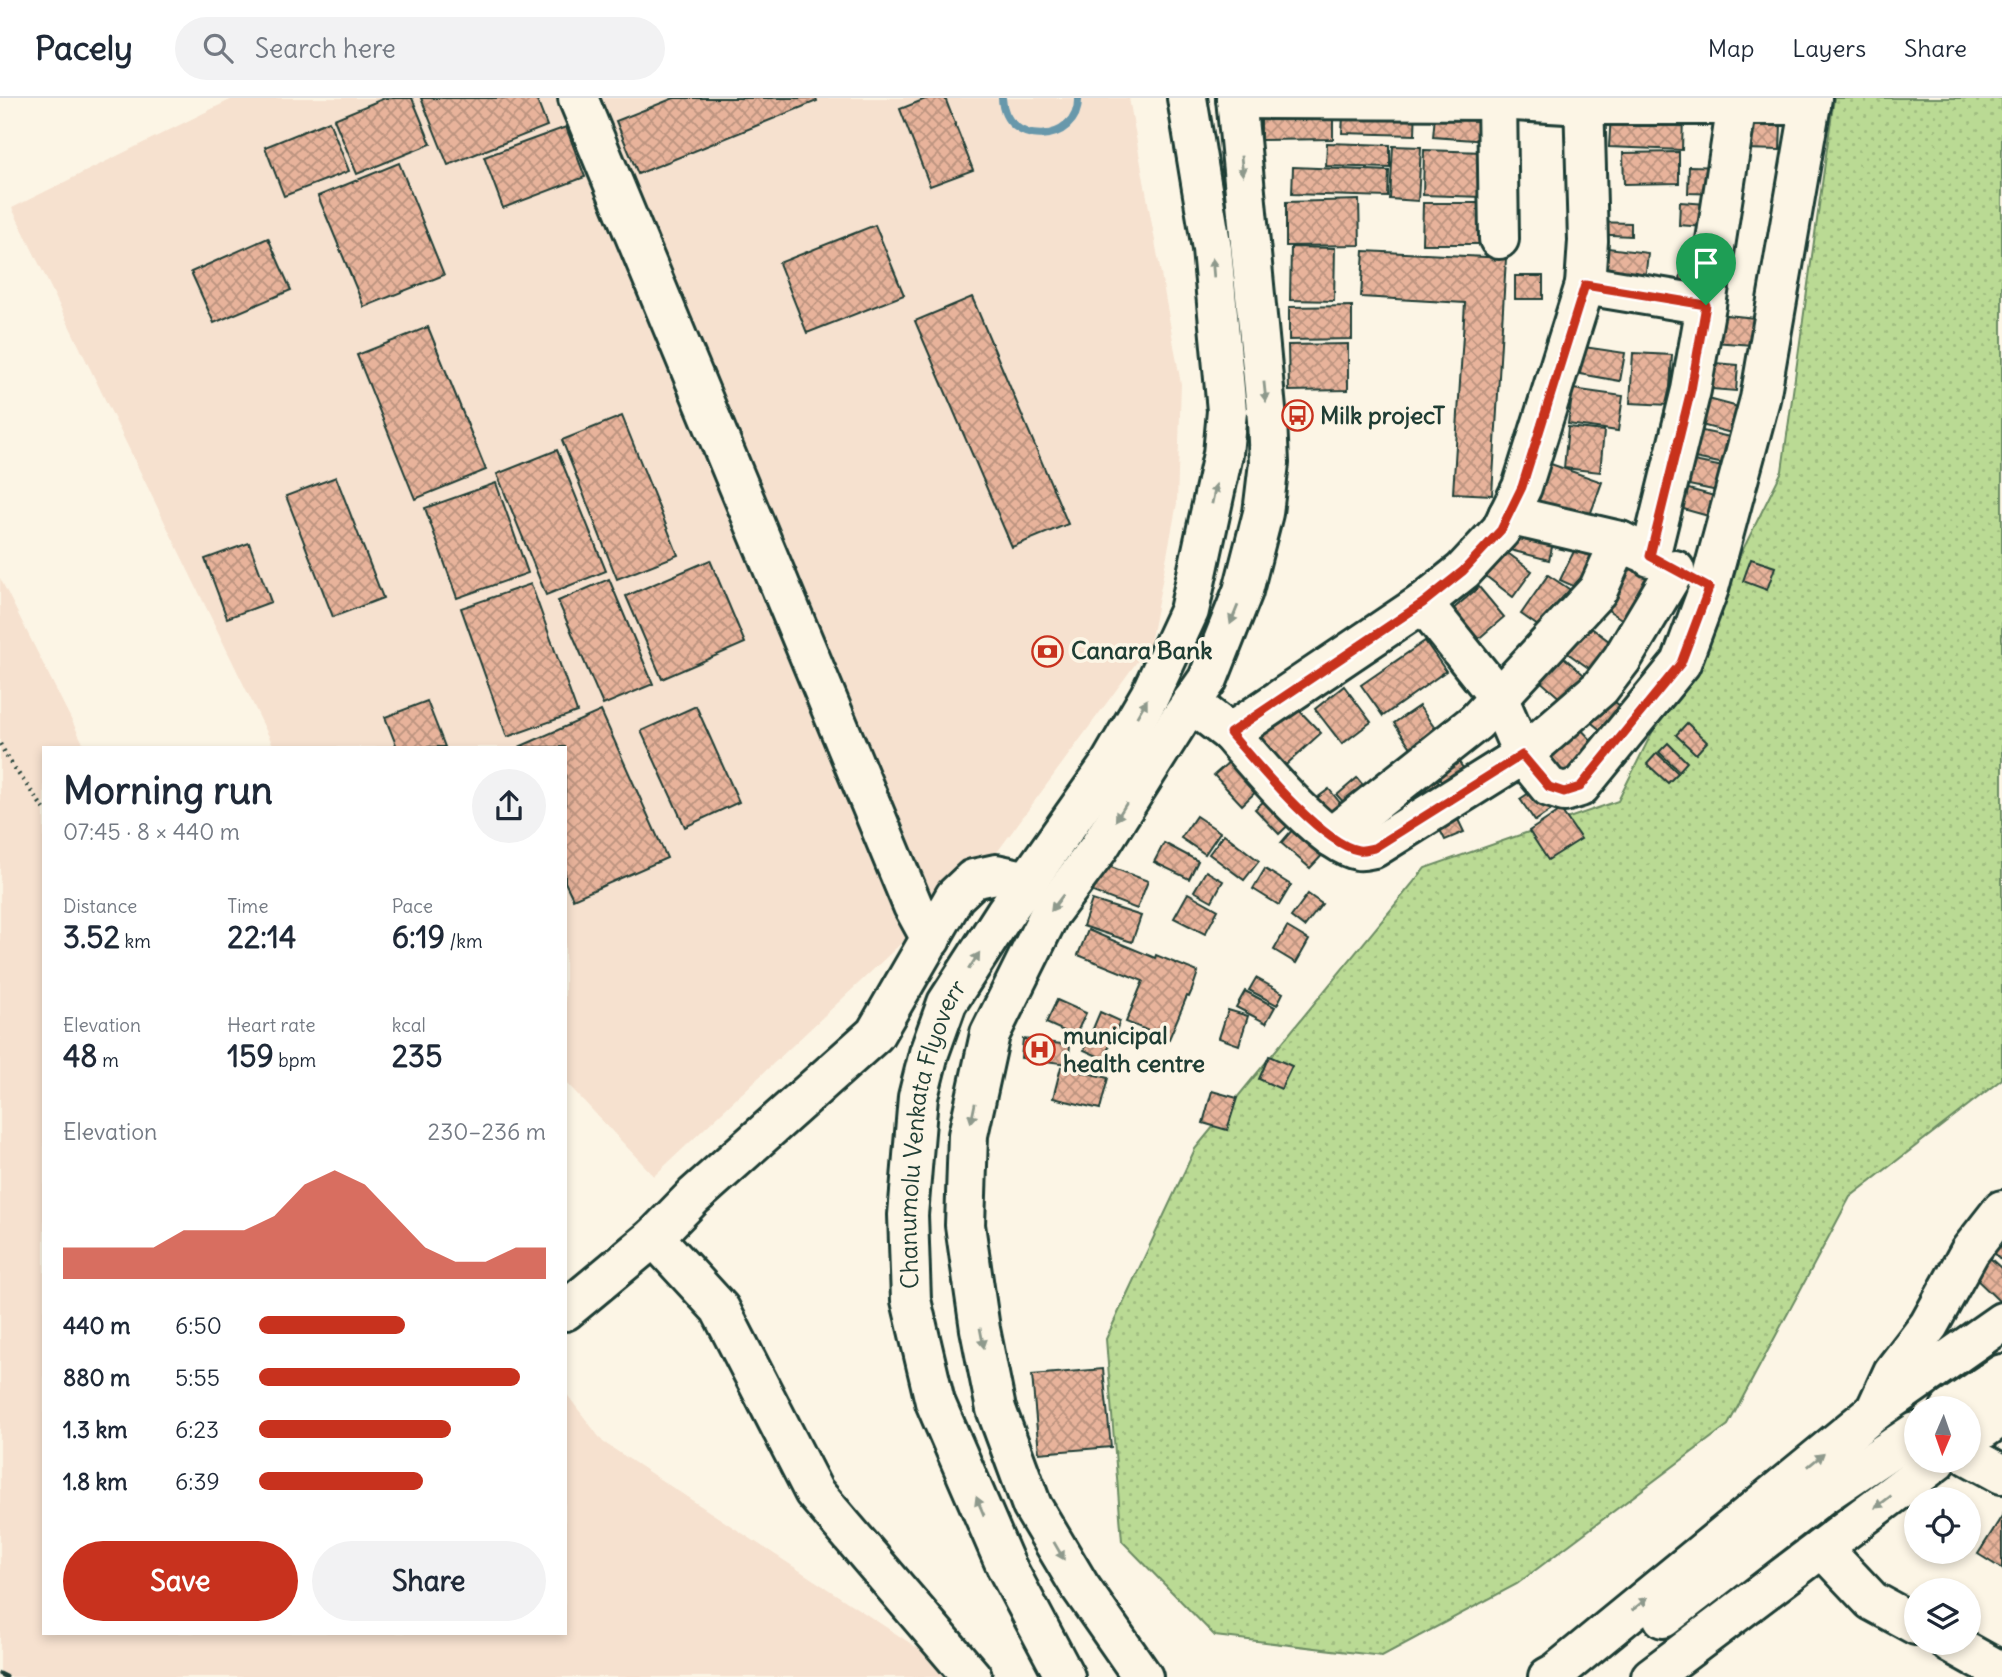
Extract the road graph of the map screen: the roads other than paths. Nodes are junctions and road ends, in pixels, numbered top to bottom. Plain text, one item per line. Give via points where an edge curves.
1 (578, 98) edge
2 (1187, 98) edge
3 (1236, 98) edge
4 (1497, 99) edge
5 (1584, 101) edge
6 (1738, 101) edge
7 (1812, 101) edge
8 (1499, 239) dead end
9 (1585, 285) junction
10 (1706, 305) junction
11 (1508, 516) junction
12 (1648, 556) junction
13 (1709, 588) junction
14 (1423, 603) junction
15 (1498, 697) junction
16 (1191, 703) junction
17 (1230, 733) junction
18 (1522, 755) junction
19 (1331, 836) junction
20 (1028, 881) junction
21 (931, 939) junction
22 (2002, 1210) edge
23 (654, 1237) junction
24 (567, 1309) edge
25 (2002, 1322) edge
26 (2002, 1374) edge
27 (1969, 1396) edge
28 (1875, 1411) junction
29 (2002, 1416) edge
30 (1981, 1430) edge
31 (1904, 1440) edge
32 (1981, 1463) edge
33 (1920, 1474) edge
34 (2002, 1474) edge
35 (1822, 1548) junction
36 (1904, 1618) edge
37 (1972, 1655) edge
38 (2002, 1672) edge
39 (972, 1677) edge
40 (1065, 1677) edge
41 (1143, 1677) edge
42 (1548, 1677) edge
43 (1587, 1677) edge
44 (1651, 1677) edge

1 - 21 street via 908,894
20 -> 2 street, Chanumolu Venkata Flyoverr via 1108,767 1176,643 1189,611 1223,454 1227,411 1212,249
3 - 4 street
3 -> 16 street via 1269,463 1263,513 1243,591 1208,679
4 - 5 street
4 - 8 street
5 - 6 street
5 - 9 street
6 - 7 street
6 - 10 street
7 - 13 street via 1760,398
9 - 10 street
9 - 11 street via 1522,487
10 - 12 street via 1691,390
11 - 12 street
11 - 14 street via 1463,571
12 - 13 street
12 - 15 street via 1598,590
12 - 18 street via 1622,659 1600,688
13 - 18 street via 1681,663 1580,787 1564,792 1549,787
14 - 15 street
14 - 17 street
15 - 18 street
15 - 19 street via 1476,722
16 - 17 street
16 -> 41 street via 1098,849 1049,913 990,1034 968,1135 965,1225 996,1409 1032,1506 1079,1585
17 - 19 street via 1282,793
18 - 19 street via 1374,848 1345,846
20 - 21 street via 996,874 973,879 955,896
40 -> 20 street, Chanumolu Venkata Flyoverr via 1005,1564 935,1402 911,1300 908,1216 918,1097 929,1053 947,1003
21 - 23 street via 875,1034
22 - 28 street via 1970,1251 1929,1325 1894,1372
23 - 24 street
23 - 39 street via 720,1309 814,1492
25 - 28 street
26 - 27 street
42 -> 28 street
29 - 30 street
31 - 43 street via 1821,1496
32 - 34 street
33 -> 35 street
35 - 36 street via 1872,1601
35 - 44 street
37 - 38 street

